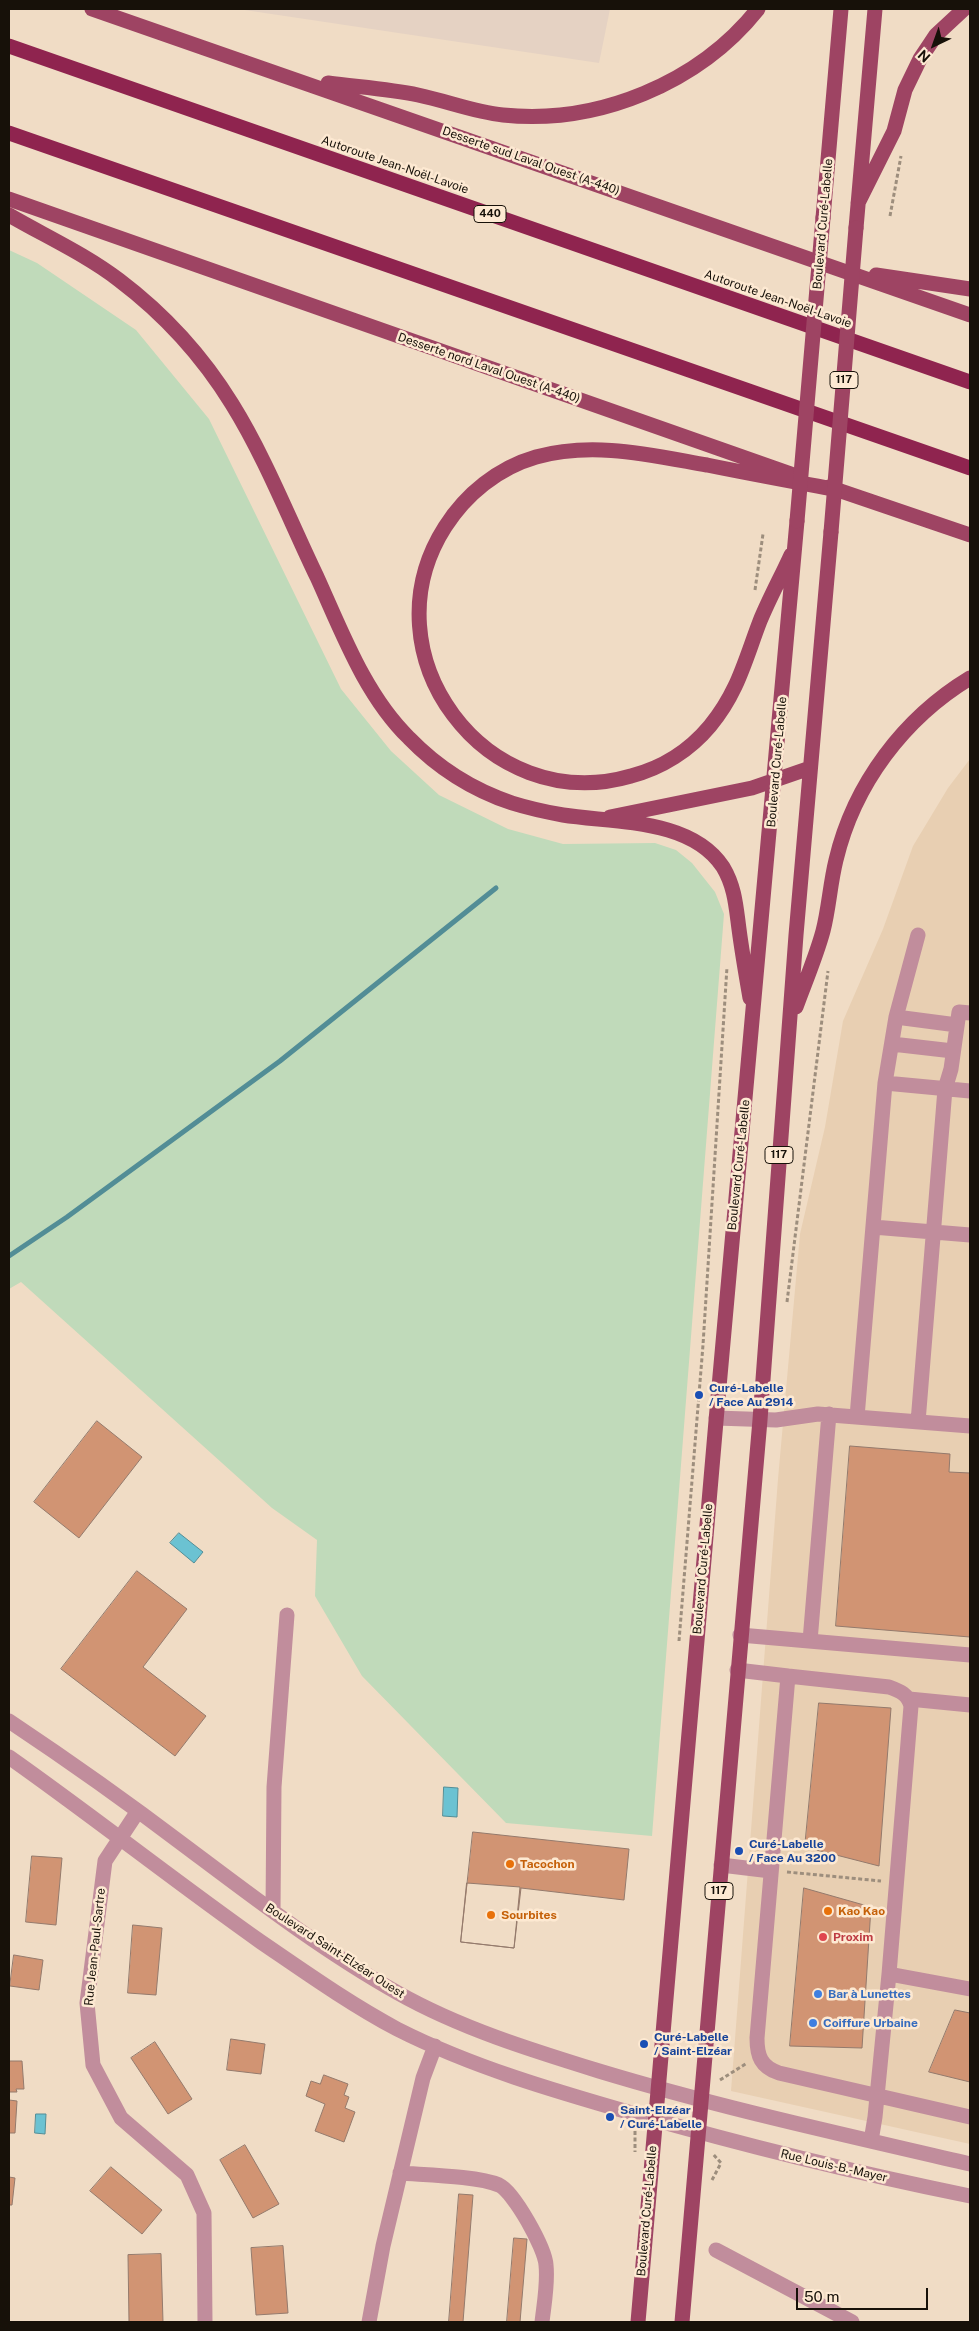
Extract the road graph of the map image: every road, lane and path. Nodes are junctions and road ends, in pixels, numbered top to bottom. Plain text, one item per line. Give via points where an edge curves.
1 (92, 9) edge
2 (758, 9) edge
3 (842, 9) edge
4 (876, 9) edge
5 (964, 9) edge
6 (121, 15) edge
7 (9, 46) edge
8 (297, 79) junction
9 (9, 133) edge
10 (901, 155) dead end
11 (9, 200) edge
12 (858, 203) junction
13 (9, 215) edge
14 (890, 216) dead end
15 (837, 269) junction
16 (970, 289) edge
17 (970, 315) edge
18 (970, 382) edge
19 (970, 468) edge
20 (838, 490) junction
21 (763, 534) dead end
22 (970, 535) edge
23 (795, 544) junction
24 (754, 592) dead end
25 (970, 678) edge
26 (810, 768) junction
27 (775, 780) junction
28 (605, 818) junction
29 (918, 935) dead end
30 (727, 961) dead end
31 (828, 970) dead end
32 (970, 1013) edge
33 (896, 1017) junction
34 (754, 1022) junction
35 (957, 1025) junction
36 (789, 1027) junction
37 (892, 1044) junction
38 (953, 1050) junction
39 (885, 1083) junction
40 (945, 1089) junction
41 (970, 1091) edge
42 (873, 1227) junction
43 (934, 1232) junction
44 (970, 1234) edge
45 (787, 1304) dead end
46 (828, 1414) junction
47 (857, 1417) junction
48 (716, 1418) junction
49 (760, 1420) junction
50 (918, 1422) junction
51 (970, 1426) edge
52 (287, 1615) dead end
53 (740, 1636) junction
54 (810, 1641) junction
55 (678, 1648) dead end
56 (970, 1655) edge
57 (737, 1670) junction
58 (788, 1676) junction
59 (909, 1700) junction
60 (970, 1704) edge
61 (9, 1721) edge
62 (9, 1757) edge
63 (138, 1811) junction
64 (120, 1837) junction
65 (721, 1865) junction
66 (771, 1871) junction
67 (798, 1873) dead end
68 (883, 1881) dead end
69 (273, 1911) junction
70 (889, 1974) junction
71 (970, 1989) edge
72 (436, 2046) junction
73 (750, 2061) dead end
74 (720, 2080) dead end
75 (657, 2088) junction
76 (877, 2097) junction
77 (702, 2100) junction
78 (970, 2117) edge
79 (655, 2120) junction
80 (634, 2130) dead end
81 (699, 2132) junction
82 (871, 2141) junction
83 (634, 2160) dead end
84 (721, 2163) dead end
85 (970, 2164) edge
86 (400, 2173) junction
87 (711, 2186) dead end
88 (970, 2196) edge
89 (716, 2250) dead end
90 (205, 2322) edge
91 (369, 2322) edge
92 (542, 2322) edge
93 (638, 2322) edge
94 (682, 2322) edge
95 (852, 2322) edge

1 - 6 main road, Desserte sud Laval Ouest (A-440)
2 - 8 main road via 723,46 674,79 622,102 568,114 496,114 419,95
3 - 23 main road, Boulevard Curé-Labelle, bridge
4 - 12 main road, 117
5 - 12 main road via 941,30 920,59 905,90 894,131
6 - 8 main road, Desserte sud Laval Ouest (A-440)
7 - 18 highway, Autoroute Jean-Noël-Lavoie / 440
8 - 15 main road, Desserte sud Laval Ouest (A-440)
9 - 19 highway
10 - 14 path
11 - 20 main road, Desserte nord Laval Ouest (A-440)
12 - 26 main road, 117, bridge
13 - 28 main road via 105,270 134,292 183,339 210,371 248,431 366,680 386,712 408,738 445,769 498,798 563,815
15 - 16 main road
15 - 17 main road, Desserte sud Laval Ouest (A-440)
20 - 22 main road, Desserte nord Laval Ouest (A-440)
20 - 23 main road via 624,451 567,451 522,461 490,479 465,501 435,545 423,579 420,610 421,642 429,670 440,696 463,728 483,747 516,768 552,779 585,783 618,780 642,773 663,764 697,740 721,712 743,671 761,620
21 - 24 path
23 - 27 main road, Boulevard Curé-Labelle
25 - 36 main road via 909,727 877,766 860,796 841,844 823,931
26 - 27 main road
26 - 36 main road, 117
27 - 28 main road via 752,788
27 - 34 main road, Boulevard Curé-Labelle
28 - 34 main road via 682,834 709,851 723,868 735,896
29 - 33 street
30 - 55 path, Boulevard Curé-Labelle via 704,1345
31 - 45 path
32 - 35 street via 959,1012
33 - 35 street
33 - 37 street
34 - 48 main road, Boulevard Curé-Labelle
35 - 38 street
36 - 49 main road, 117
37 - 38 street
37 - 39 street
38 - 40 street
39 - 40 street
39 - 42 street
40 - 41 street
40 - 43 street
42 - 43 street
42 - 47 street
43 - 44 street
43 - 50 street
46 - 47 street
46 - 49 street via 790,1420
46 - 54 street
47 - 50 street
48 - 49 street
48 - 75 main road, Boulevard Curé-Labelle
49 - 53 main road, 117
50 - 51 street
52 - 69 street via 274,1787
53 - 54 street
53 - 57 main road, 117
54 - 56 street
57 - 58 street
57 - 65 main road, 117
58 - 59 street via 889,1688 904,1694
58 - 66 street
59 - 60 street
59 - 70 street
61 - 63 street, Boulevard Saint-Elzéar Ouest
62 - 64 street
63 - 64 street, Rue Jean-Paul-Sartre
63 - 69 street, Boulevard Saint-Elzéar Ouest
64 - 72 street via 284,1958 370,2014
64 - 90 street, Rue Jean-Paul-Sartre via 105,1861 92,1964 88,2003 93,2065 121,2118 186,2175 204,2212
65 - 66 street
65 - 77 main road, 117
66 - 76 street via 757,2038 761,2061 779,2073
67 - 68 path
69 - 75 street, Boulevard Saint-Elzéar Ouest via 384,1985 420,2005 528,2049
70 - 71 street
70 - 76 street
72 - 79 street via 525,2080
72 - 86 street via 423,2078
73 - 74 path
75 - 77 street, Boulevard Saint-Elzéar Ouest
75 - 79 main road, Boulevard Curé-Labelle
76 - 78 street
76 - 82 street
77 - 81 main road, 117
77 - 82 street
79 - 81 street
79 - 93 main road, Boulevard Curé-Labelle
80 - 83 path, Boulevard Curé-Labelle
81 - 88 street, Rue Louis-B.-Mayer via 859,2173
81 - 94 main road, 117
82 - 85 street
84 - 87 path
86 - 91 street
86 - 92 street via 486,2181 500,2185 510,2194 522,2210 546,2264
89 - 95 street

